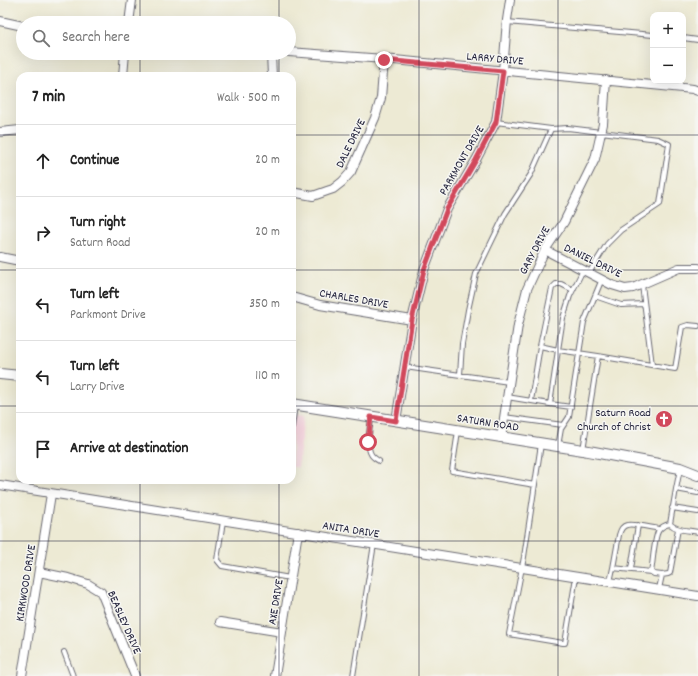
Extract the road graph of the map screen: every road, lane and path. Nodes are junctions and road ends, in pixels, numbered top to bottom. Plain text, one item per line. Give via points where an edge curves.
1 (132, 0) edge
2 (510, 0) edge
3 (130, 16) edge
4 (0, 22) edge
5 (507, 22) junction
6 (16, 25) edge
7 (650, 35) edge
8 (686, 38) edge
9 (698, 40) edge
10 (296, 53) edge
11 (124, 60) edge
12 (271, 60) edge
13 (384, 60) junction
14 (503, 71) junction
15 (123, 72) edge
16 (272, 72) edge
17 (606, 80) junction
18 (698, 91) edge
19 (496, 122) junction
20 (551, 129) junction
21 (16, 130) edge
22 (0, 132) edge
23 (601, 132) junction
24 (296, 193) edge
25 (545, 250) junction
26 (0, 257) edge
27 (16, 260) edge
28 (698, 268) edge
29 (586, 272) junction
30 (602, 279) junction
31 (642, 285) junction
32 (573, 290) junction
33 (595, 296) junction
34 (296, 298) edge
35 (644, 304) junction
36 (412, 320) junction
37 (698, 326) edge
38 (540, 346) junction
39 (558, 350) junction
40 (579, 353) junction
41 (598, 356) junction
42 (652, 365) junction
43 (405, 366) junction
44 (0, 374) edge
45 (460, 375) junction
46 (16, 376) edge
47 (509, 382) junction
48 (507, 397) junction
49 (531, 401) junction
50 (550, 404) junction
51 (296, 405) edge
52 (570, 407) junction
53 (371, 417) junction
54 (504, 417) junction
55 (396, 421) junction
56 (563, 425) junction
57 (458, 431) junction
58 (501, 438) junction
59 (541, 444) junction
60 (558, 446) junction
61 (583, 450) junction
62 (378, 461) dead end
63 (698, 467) edge
64 (680, 468) junction
65 (698, 474) edge
66 (0, 485) edge
67 (534, 485) junction
68 (676, 489) junction
69 (698, 493) edge
70 (51, 494) junction
71 (672, 508) junction
72 (698, 512) edge
73 (223, 521) junction
74 (670, 524) junction
75 (638, 525) junction
76 (660, 529) junction
77 (678, 529) junction
78 (298, 532) junction
79 (698, 532) edge
80 (374, 544) junction
81 (521, 568) junction
82 (613, 568) junction
83 (631, 569) junction
84 (39, 572) junction
85 (651, 572) junction
86 (662, 575) junction
87 (576, 576) junction
88 (291, 578) junction
89 (610, 582) junction
90 (659, 589) junction
91 (698, 596) edge
92 (220, 622) dead end
93 (282, 632) junction
94 (64, 652) dead end
95 (22, 676) edge
96 (73, 676) edge
97 (135, 676) edge
98 (275, 676) edge
99 (353, 676) edge

1 - 3 street
2 - 5 street, PARKMONT DRIVE
4 - 6 street
5 - 7 lane
5 - 14 street, PARKMONT DRIVE
8 - 9 lane
10 - 13 street, LARRY DRIVE
11 - 15 street
12 - 16 street
13 - 14 street, LARRY DRIVE
13 - 24 street, DALE DRIVE via 381,98 351,172 333,190 313,196
14 - 17 street, LARRY DRIVE
14 - 19 street, PARKMONT DRIVE
17 - 18 street, LARRY DRIVE
17 - 23 street, GARY DRIVE
19 - 20 lane
19 - 36 street, PARKMONT DRIVE via 447,209 424,270
20 - 23 lane via 568,128
20 - 45 lane via 531,174 505,214 476,274 462,344
21 - 22 street
23 - 25 street, GARY DRIVE via 595,159 564,222
23 - 29 lane via 658,139 669,144 660,204 621,230
25 - 29 street, DANIEL DRIVE
25 - 47 street, GARY DRIVE via 527,289
26 - 27 street
28 - 31 street, DANIEL DRIVE via 679,268
29 - 30 street, DANIEL DRIVE
29 - 32 lane
30 - 31 street, DANIEL DRIVE via 625,288
30 - 33 lane
31 - 35 lane
32 - 38 lane via 561,284 556,284 552,288
32 - 39 lane via 563,318
33 - 35 lane via 621,305
33 - 40 lane via 584,322
34 - 36 street, CHARLES DRIVE via 320,305
35 - 42 lane
36 - 43 street, PARKMONT DRIVE
37 - 42 lane via 682,327 675,368
38 - 39 lane
38 - 49 lane
39 - 40 lane
39 - 50 lane
40 - 41 lane
40 - 52 lane
41 - 42 lane
41 - 61 lane
43 - 45 lane
43 - 55 street, PARKMONT DRIVE
44 - 46 street
45 - 47 lane
47 - 48 street, GARY DRIVE
48 - 49 lane
48 - 54 street, GARY DRIVE
49 - 50 lane
50 - 52 lane
51 - 53 street, SATURN ROAD
52 - 56 lane via 569,417
53 - 55 street, SATURN ROAD
53 - 62 lane via 369,449 371,456
54 - 56 lane
54 - 58 street, GARY DRIVE
55 - 57 street, SATURN ROAD
56 - 60 lane
57 - 58 street, SATURN ROAD
57 - 67 lane via 452,471
58 - 59 street, SATURN ROAD
59 - 60 street, SATURN ROAD
59 - 67 lane
60 - 61 street, SATURN ROAD
61 - 64 street, SATURN ROAD
63 - 64 street, SATURN ROAD
64 - 65 street, SATURN ROAD
64 - 68 lane
66 - 70 street, ANITA DRIVE
67 - 81 lane
68 - 69 lane
68 - 71 lane
70 - 73 street, ANITA DRIVE
70 - 84 street, KIRKWOOD DRIVE
71 - 72 lane
71 - 74 lane
73 - 78 street, ANITA DRIVE
73 - 88 lane via 217,560 222,566
74 - 76 lane
74 - 77 lane
75 - 76 lane
75 - 82 lane via 628,524 621,530
75 - 83 lane
76 - 85 lane via 657,532
77 - 79 lane
77 - 86 lane via 670,573
78 - 80 street, ANITA DRIVE
78 - 88 street, AXE DRIVE
80 - 81 street, ANITA DRIVE
80 - 99 lane
81 - 87 street, ANITA DRIVE
81 - 87 lane via 510,634 563,643
82 - 83 lane
82 - 89 lane
83 - 85 lane
84 - 95 street, KIRKWOOD DRIVE
84 - 97 street, BEASLEY DRIVE via 88,584 101,592
85 - 86 lane
86 - 90 lane
87 - 89 street, ANITA DRIVE
88 - 93 street, AXE DRIVE
89 - 90 street, ANITA DRIVE
90 - 91 street, ANITA DRIVE
92 - 93 street
93 - 98 street, AXE DRIVE
94 - 96 lane

